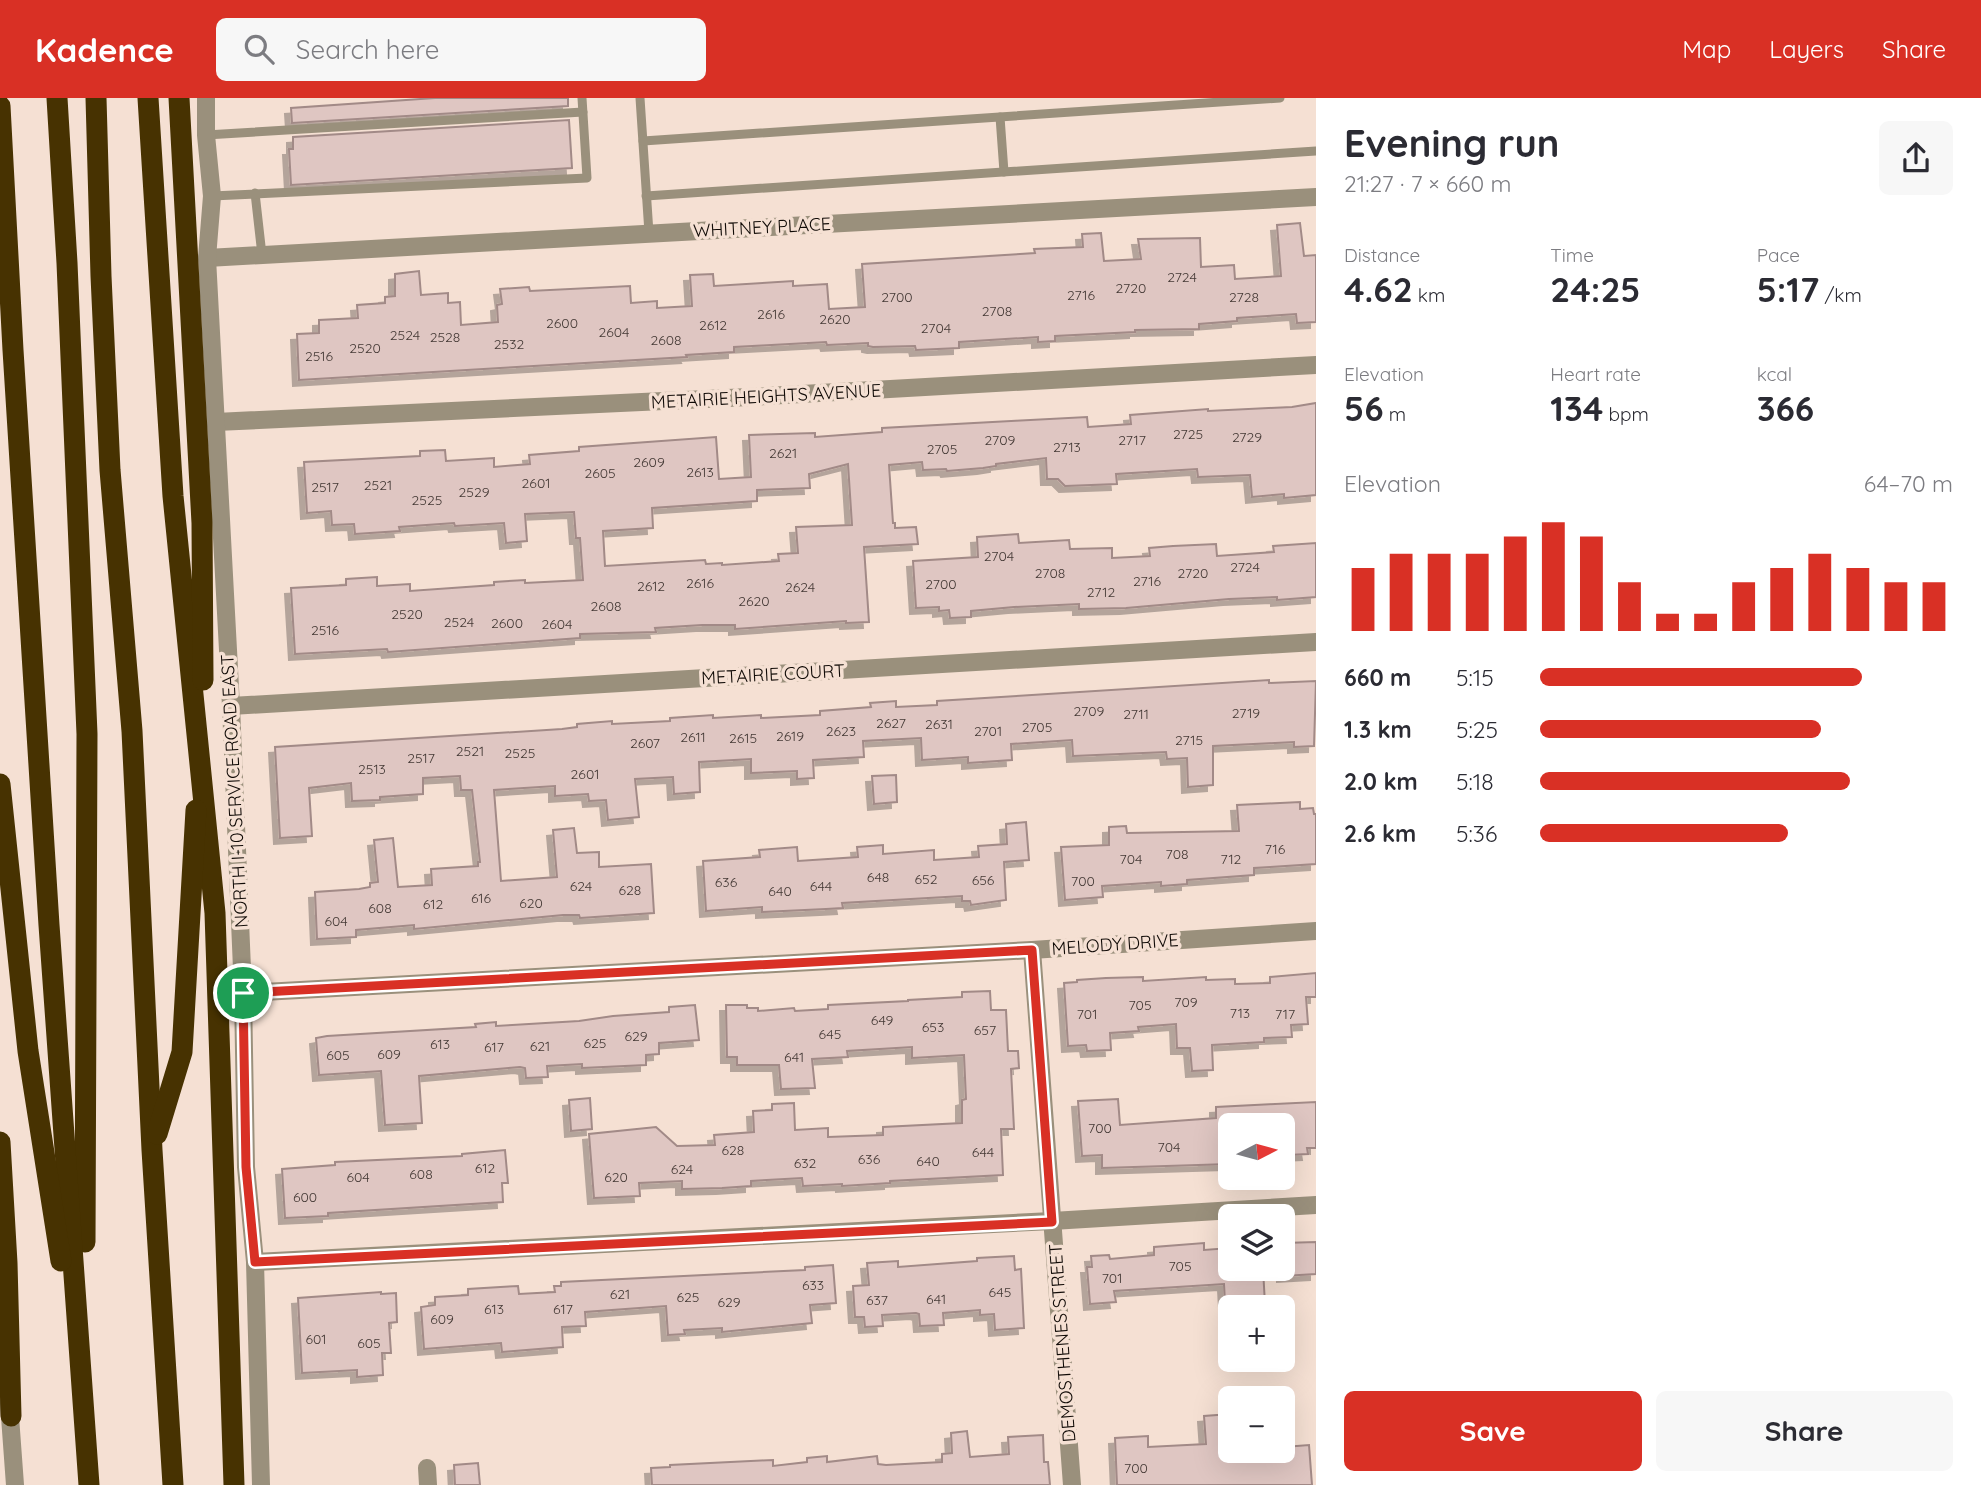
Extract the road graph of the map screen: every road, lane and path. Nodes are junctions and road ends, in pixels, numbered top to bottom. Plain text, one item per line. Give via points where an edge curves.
1 (57, 98) edge
2 (96, 98) edge
3 (148, 98) edge
4 (179, 98) edge
5 (206, 98) edge
6 (582, 98) edge
7 (640, 98) edge
8 (1280, 98) edge
9 (0, 106) edge
10 (583, 112) junction
11 (1000, 117) junction
12 (206, 135) junction
13 (643, 141) junction
14 (1316, 151) edge
15 (1004, 172) junction
16 (255, 193) junction
17 (212, 196) junction
18 (646, 196) junction
19 (1316, 197) edge
20 (649, 233) junction
21 (262, 255) junction
22 (207, 258) junction
23 (1316, 365) edge
24 (216, 422) junction
25 (1316, 642) edge
26 (231, 706) junction
27 (0, 785) edge
28 (1316, 930) edge
29 (1032, 950) junction
30 (243, 993) junction
31 (0, 1142) edge
32 (152, 1150) junction
33 (1316, 1205) edge
34 (1052, 1222) junction
35 (255, 1262) junction
36 (0, 1344) edge
37 (84, 1405) junction
38 (11, 1416) junction
39 (15, 1485) edge
40 (89, 1485) edge
41 (173, 1485) edge
42 (234, 1485) edge
43 (261, 1485) edge
44 (1072, 1485) edge

1 - 37 highway via 87,734
2 - 32 highway via 110,470 132,731
3 - 42 highway via 173,496 215,913
4 - 32 highway via 202,523 202,741 182,1052
5 - 12 street, NORTH I-10 SERVICE ROAD EAST
6 - 10 lane
7 - 13 lane
8 - 11 lane
9 - 37 highway via 49,925
10 - 12 lane
10 - 16 lane via 587,178
11 - 13 lane
11 - 15 lane
12 - 17 street, NORTH I-10 SERVICE ROAD EAST
13 - 18 lane
14 - 15 lane
15 - 18 lane
16 - 17 lane
16 - 21 lane
17 - 22 street, NORTH I-10 SERVICE ROAD EAST
18 - 20 lane
19 - 20 street, WHITNEY PLACE
20 - 21 street, WHITNEY PLACE
21 - 22 street, WHITNEY PLACE
22 - 24 street, NORTH I-10 SERVICE ROAD EAST
23 - 24 street, METAIRIE HEIGHTS AVENUE
24 - 26 street, NORTH I-10 SERVICE ROAD EAST
25 - 26 street, METAIRIE COURT
26 - 30 street, NORTH I-10 SERVICE ROAD EAST
27 - 37 highway via 28,1051
28 - 29 street, MELODY DRIVE
29 - 30 street, MELODY DRIVE
29 - 34 street, DEMOSTHENES STREET
30 - 35 street, NORTH I-10 SERVICE ROAD EAST via 246,1167
31 - 38 highway
32 - 41 highway
33 - 34 street
34 - 35 street
34 - 44 street, DEMOSTHENES STREET
35 - 43 street, NORTH I-10 SERVICE ROAD EAST
36 - 38 street
37 - 40 highway
38 - 39 street

